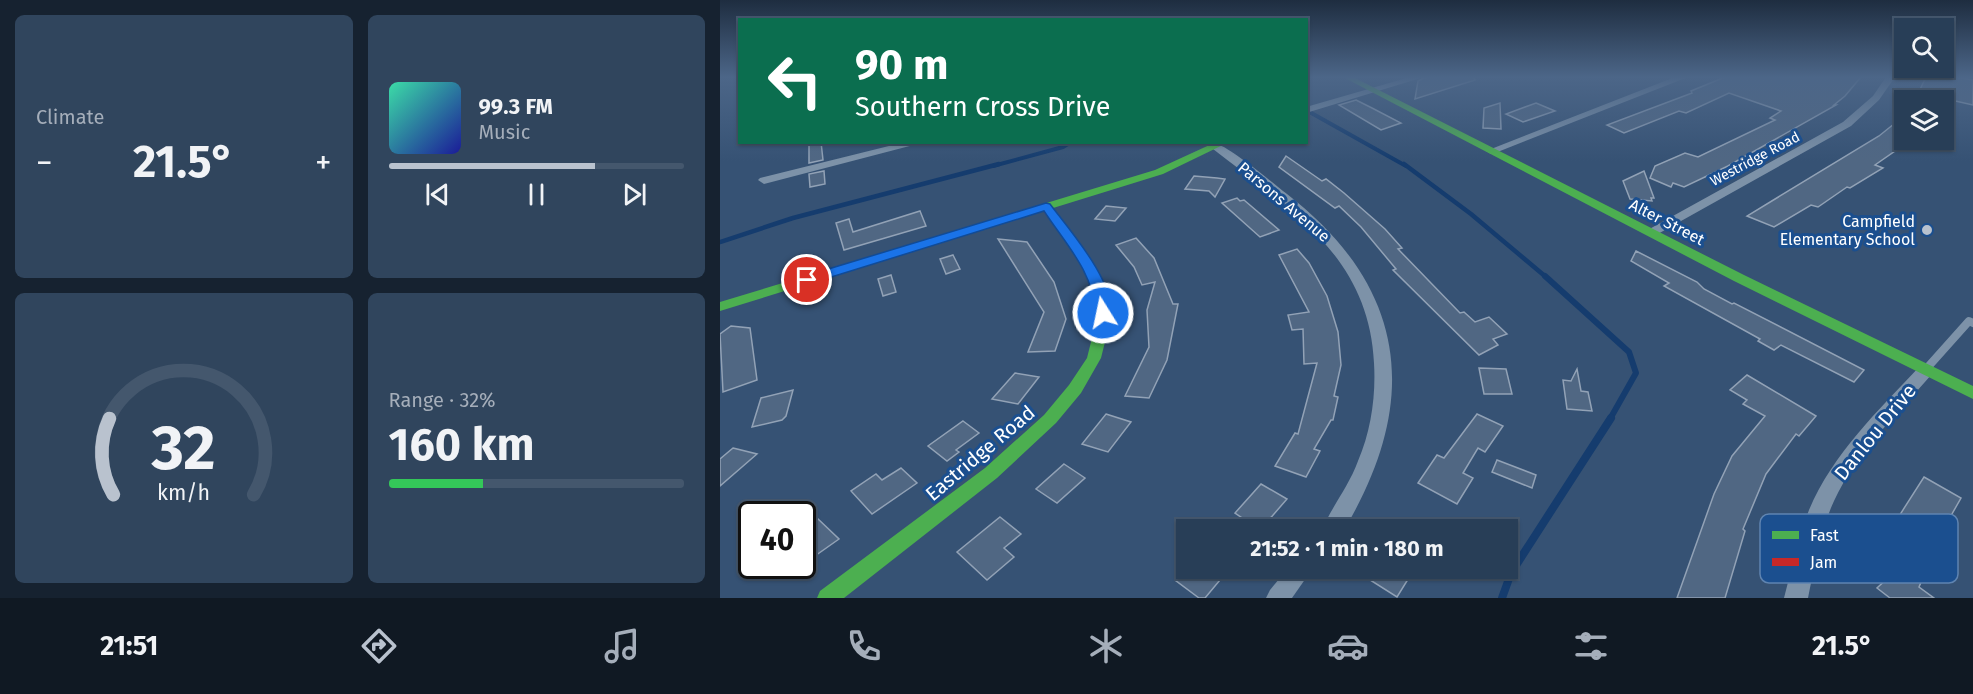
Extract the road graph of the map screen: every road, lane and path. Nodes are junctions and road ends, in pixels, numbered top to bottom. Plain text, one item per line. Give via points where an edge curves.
1 (1401, 105) edge
2 (1611, 105) edge
3 (1868, 105) edge
4 (854, 144) edge
5 (912, 144) edge
6 (1221, 145) edge
7 (1491, 151) junction
8 (856, 158) junction
9 (764, 180) dead end
10 (1046, 207) junction
11 (1651, 232) junction
12 (720, 307) edge
13 (1972, 320) edge
14 (1926, 370) junction
15 (1973, 393) edge
16 (1819, 514) edge
17 (1338, 519) edge
18 (1293, 579) edge
19 (1800, 583) edge
20 (827, 598) edge
21 (1278, 598) edge
22 (1796, 598) edge

1 - 7 street, Alter Street
2 - 7 street
3 - 11 street, Westridge Road via 1847,124
4 - 8 street
5 - 8 street
6 - 10 street via 1159,172
6 - 17 street, Parsons Avenue via 1331,240 1348,262 1373,311 1381,339 1383,409 1372,453
7 - 11 street, Alter Street
8 - 9 street
10 - 12 street
10 - 20 street, Eastridge Road via 1093,272 1101,291 1103,313 1098,342 1084,374 1034,438
11 - 14 street, Alter Street
13 - 14 lane
14 - 15 street, Alter Street
14 - 16 street, Danlou Drive via 1845,464
18 - 21 street
19 - 22 street, Danlou Drive

